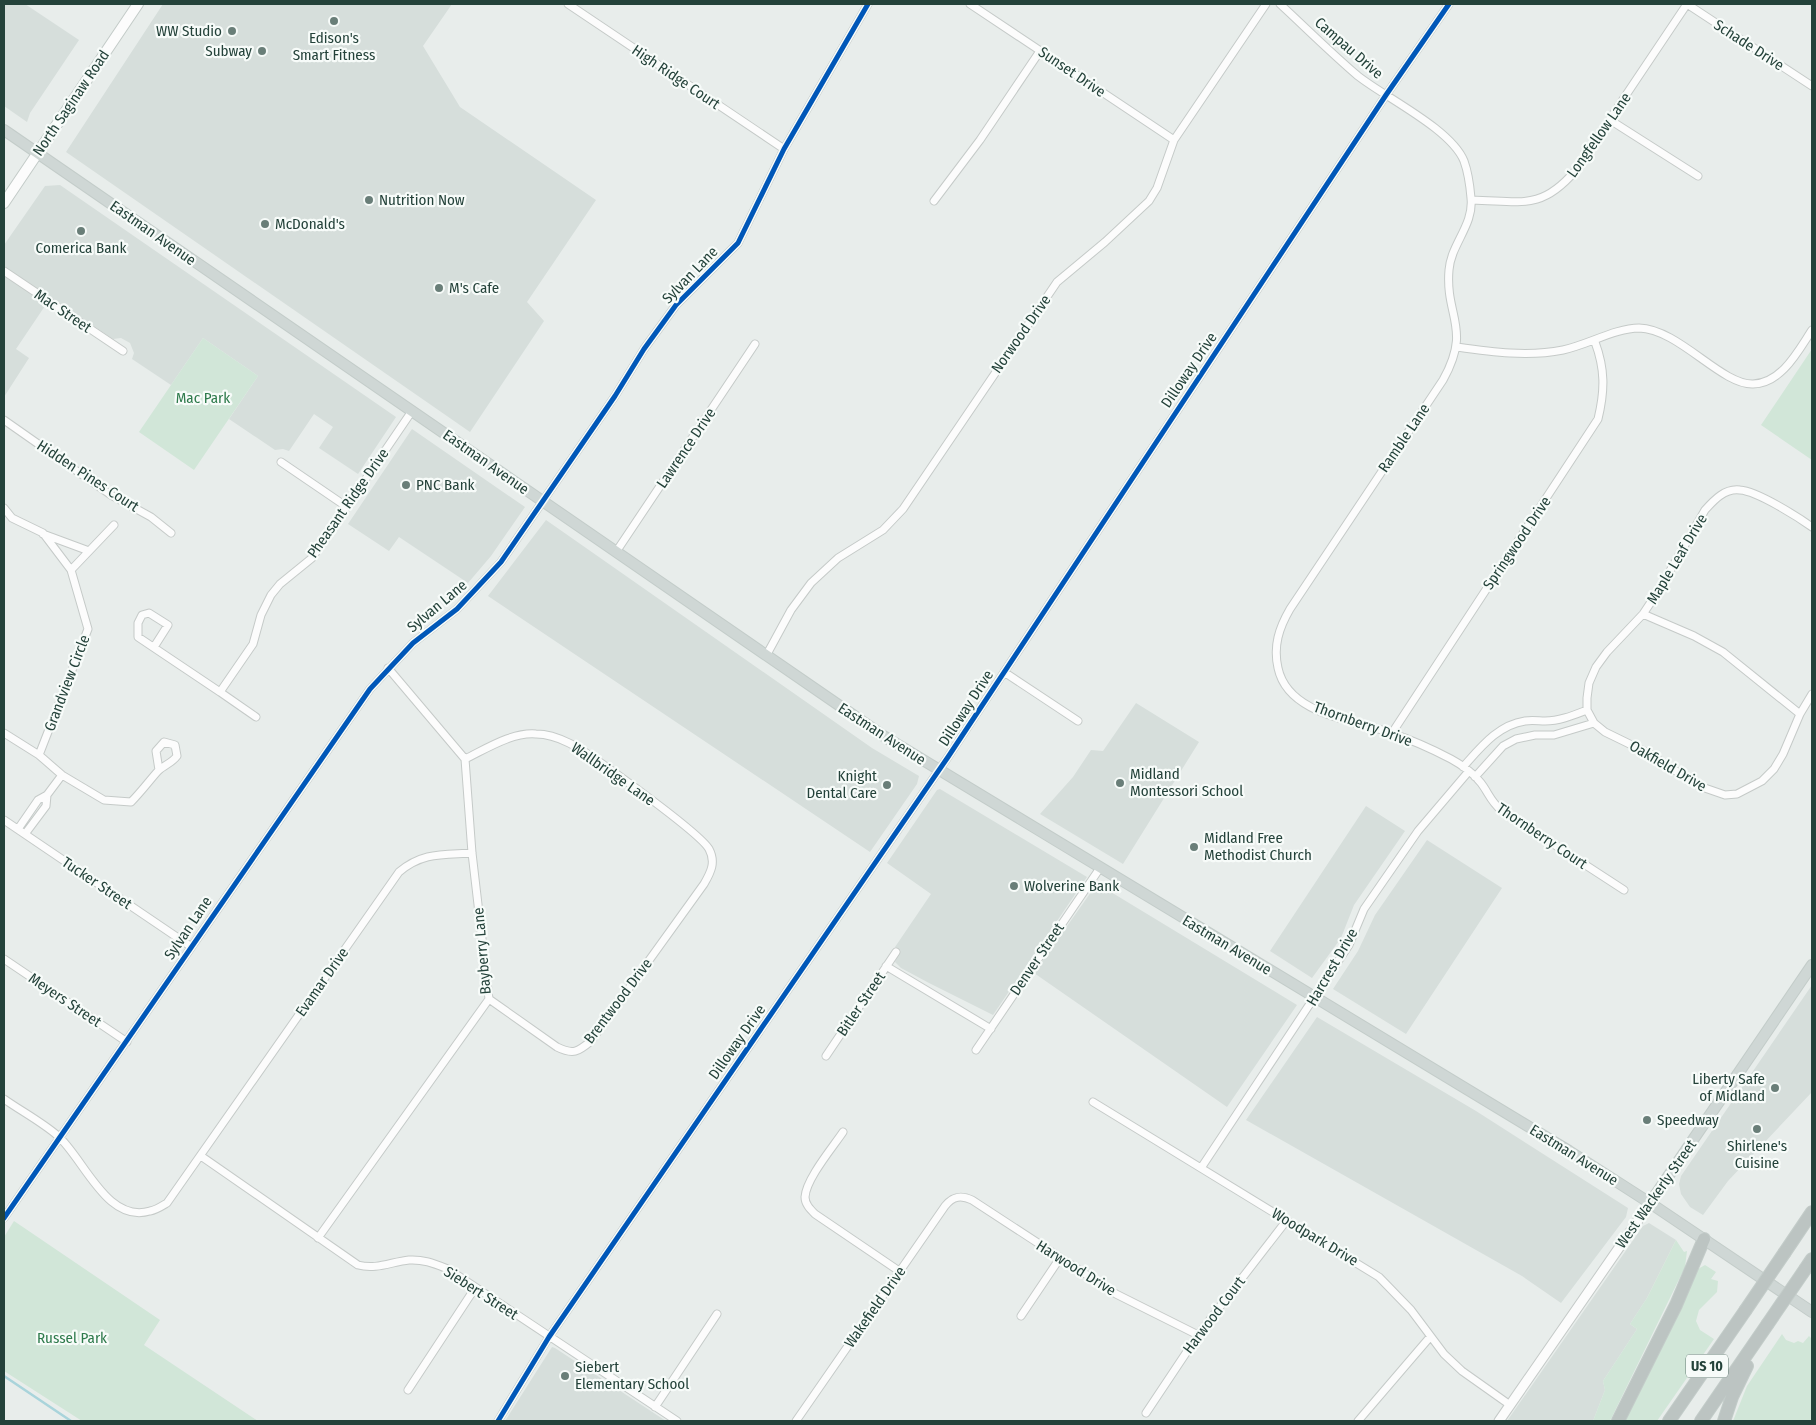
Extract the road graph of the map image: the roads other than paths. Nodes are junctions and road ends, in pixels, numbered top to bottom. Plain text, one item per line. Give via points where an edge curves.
1 (138, 4) edge
2 (568, 4) edge
3 (868, 4) edge
4 (970, 4) edge
5 (1266, 4) edge
6 (1280, 4) edge
7 (1449, 4) edge
8 (1687, 4) edge
9 (1040, 51) junction
10 (1812, 86) edge
11 (1386, 95) junction
12 (1610, 120) junction
13 (4, 130) edge
14 (1174, 140) junction
15 (784, 149) junction
16 (37, 153) junction
17 (1698, 176) dead end
18 (1472, 200) junction
19 (934, 201) dead end
20 (4, 203) edge
21 (4, 270) edge
22 (1812, 330) edge
23 (1595, 342) junction
24 (755, 344) dead end
25 (1457, 347) junction
26 (123, 351) dead end
27 (412, 412) junction
28 (4, 420) edge
29 (281, 462) dead end
30 (543, 502) junction
31 (347, 507) junction
32 (4, 508) edge
33 (114, 525) dead end
34 (1812, 527) edge
35 (171, 533) dead end
36 (43, 534) junction
37 (89, 551) junction
38 (616, 552) junction
39 (71, 570) junction
40 (1643, 614) junction
41 (154, 647) junction
42 (766, 656) junction
43 (1276, 659) joint
44 (388, 668) junction
45 (1004, 672) junction
46 (220, 692) junction
47 (1812, 694) edge
48 (1587, 710) junction
49 (1800, 714) junction
50 (256, 717) dead end
51 (1078, 721) dead end
52 (1594, 723) junction
53 (1392, 733) junction
54 (4, 734) edge
55 (39, 755) junction
56 (465, 759) junction
57 (1466, 769) junction
58 (159, 770) dead end
59 (939, 770) junction
60 (62, 775) junction
61 (1475, 777) junction
62 (47, 795) junction
63 (4, 820) edge
64 (18, 829) junction
65 (25, 834) junction
66 (472, 853) junction
67 (713, 861) joint
68 (1100, 868) junction
69 (1624, 890) dead end
70 (190, 946) junction
71 (896, 952) dead end
72 (4, 958) edge
73 (1812, 965) edge
74 (886, 966) junction
75 (1314, 998) junction
76 (489, 999) junction
77 (991, 1029) junction
78 (127, 1042) junction
79 (976, 1050) dead end
80 (826, 1056) dead end
81 (4, 1099) edge
82 (1093, 1102) dead end
83 (843, 1132) dead end
84 (58, 1137) junction
85 (201, 1156) junction
86 (1201, 1168) junction
87 (958, 1197) joint
88 (1650, 1202) junction
89 (1812, 1212) edge
90 (4, 1218) edge
91 (1287, 1220) junction
92 (318, 1238) junction
93 (1704, 1239) junction
94 (1060, 1258) junction
95 (1809, 1264) edge
96 (899, 1271) junction
97 (475, 1288) junction
98 (1812, 1312) edge
99 (717, 1314) dead end
100 (1021, 1316) dead end
101 (1766, 1327) junction
102 (1198, 1334) junction
103 (549, 1337) junction
104 (1430, 1337) junction
105 (408, 1390) dead end
106 (1510, 1405) junction
107 (655, 1407) junction
108 (1146, 1413) dead end
109 (498, 1421) edge
110 (677, 1421) edge
111 (796, 1421) edge
112 (1358, 1421) edge
113 (1499, 1421) edge
114 (1618, 1421) edge
115 (1669, 1421) edge
116 (1701, 1421) edge
117 (1724, 1421) edge

1 - 16 main road, North Saginaw Road
2 - 15 street, High Ridge Court
3 - 15 street, Sylvan Lane
4 - 9 street, Sunset Drive
5 - 14 street, Norwood Drive
6 - 11 street, Campau Drive via 1358,76
7 - 11 street, Dilloway Drive
8 - 10 street, Schade Drive
8 - 12 street, Longfellow Lane
9 - 14 street, Sunset Drive
9 - 19 street
11 - 18 street, Campau Drive via 1451,143 1463,160
11 - 45 street, Dilloway Drive
12 - 17 street
12 - 18 street, Longfellow Lane via 1575,171 1562,187 1548,197 1532,201
13 - 16 main road, Eastman Avenue
14 - 42 street, Norwood Drive via 1157,188 1149,200 1057,282 903,510 883,530 838,558 811,583 791,610
15 - 30 street, Sylvan Lane via 738,244 676,305
16 - 20 main road, North Saginaw Road
16 - 27 main road, Eastman Avenue
18 - 25 street, Ramble Lane via 1470,216 1449,268 1458,331
21 - 26 street, Mac Street
22 - 23 street via 1782,372 1768,381 1753,384 1743,382 1657,332 1639,328 1617,331
23 - 25 street via 1562,350 1527,353
23 - 53 street, Springwood Drive via 1604,379 1598,419
24 - 38 street, Lawrence Drive
25 - 43 street, Ramble Lane via 1454,361 1443,380 1290,609 1276,640
27 - 30 main road, Eastman Avenue
27 - 31 street, Pheasant Ridge Drive
28 - 35 street, Hidden Pines Court
29 - 31 street
30 - 38 main road, Eastman Avenue
30 - 44 street, Sylvan Lane via 478,589
31 - 46 street, Pheasant Ridge Drive via 312,558 280,584 261,616 253,644
32 - 36 street, Grandview Circle via 12,518
33 - 37 street
34 - 40 street, Maple Leaf Drive via 1755,494 1740,490 1723,493 1705,510
36 - 37 street, Grandview Circle
36 - 39 street, Grandview Circle
37 - 39 street
38 - 42 main road, Eastman Avenue
39 - 55 street, Grandview Circle via 88,629
40 - 48 street, Maple Leaf Drive via 1596,667 1589,683
40 - 49 street via 1723,652
41 - 41 street via 168,626 149,613 142,615 138,623 138,637
41 - 46 street
42 - 59 main road, Eastman Avenue
43 - 53 street, Thornberry Drive via 1286,685 1304,703
44 - 56 street
44 - 70 street, Sylvan Lane
45 - 51 street
45 - 59 street, Dilloway Drive
46 - 50 street
47 - 49 street, Oakfield Drive
48 - 52 street, Oakfield Drive
48 - 57 street via 1546,721 1526,720 1507,727 1492,736
49 - 52 street, Oakfield Drive via 1774,768 1762,781 1737,794 1725,795 1700,786
52 - 61 street via 1554,735 1516,739 1503,746
53 - 57 street, Thornberry Drive via 1439,752
54 - 55 street
55 - 60 street
56 - 66 street, Bayberry Lane
56 - 67 street, Wallbridge Lane via 514,737 535,733 555,737 571,744 626,782 703,841
57 - 61 street, Thornberry Court
57 - 75 street, Harcrest Drive via 1364,909 1349,945
58 - 60 street via 131,802 104,800
59 - 68 main road, Eastman Avenue
59 - 103 street, Dilloway Drive
60 - 62 street
61 - 69 street, Thornberry Court via 1501,810
62 - 64 street via 38,800
62 - 65 street via 46,806
63 - 64 street, Tucker Street
64 - 65 street, Tucker Street
65 - 70 street, Tucker Street
66 - 76 street, Bayberry Lane
66 - 85 street, Evamar Drive via 427,856 411,861 399,872
67 - 76 street, Brentwood Drive via 704,884 591,1041 580,1050 568,1052 557,1047
68 - 75 main road, Eastman Avenue
68 - 77 street, Denver Street
70 - 78 street, Sylvan Lane
71 - 74 street, Bitler Street
72 - 78 street, Meyers Street
73 - 88 main road, West Wackerly Street
74 - 77 street
74 - 80 street, Bitler Street
75 - 86 street, Harcrest Drive
75 - 88 main road, Eastman Avenue
76 - 92 street, Bayberry Lane
77 - 79 street, Denver Street
78 - 84 street, Sylvan Lane
81 - 84 street, Evamar Drive
82 - 86 street, Woodpark Drive
83 - 96 street via 810,1184 805,1197 808,1207
84 - 85 street, Evamar Drive via 108,1199 120,1210 135,1213 150,1212 167,1203
84 - 90 street, Sylvan Lane
85 - 92 street, Siebert Street
86 - 91 street, Woodpark Drive
87 - 94 street, Harwood Drive via 972,1200
87 - 96 street, Wakefield Drive via 951,1200
88 - 93 main road, Eastman Avenue
88 - 106 street, West Wackerly Street
89 - 115 highway, US 10, bridge
91 - 102 street, Harwood Court
91 - 104 street, Woodpark Drive via 1379,1277 1411,1310
92 - 97 street, Siebert Street via 358,1265 369,1268 412,1260 430,1262 448,1269
93 - 98 main road, Eastman Avenue
93 - 114 highway via 1676,1305
94 - 100 street
94 - 102 street, Harwood Drive via 1116,1294
95 - 101 highway, US 10, bridge
96 - 111 street, Wakefield Drive
97 - 103 street, Siebert Street
97 - 105 street
99 - 107 street
101 - 116 highway, US 10
101 - 117 highway
102 - 108 street, Harwood Court
103 - 107 street, Siebert Street
103 - 109 street, Dilloway Drive
104 - 106 street, Woodpark Drive via 1462,1371
104 - 112 street
106 - 113 street, West Wackerly Street
107 - 110 street, Siebert Street

